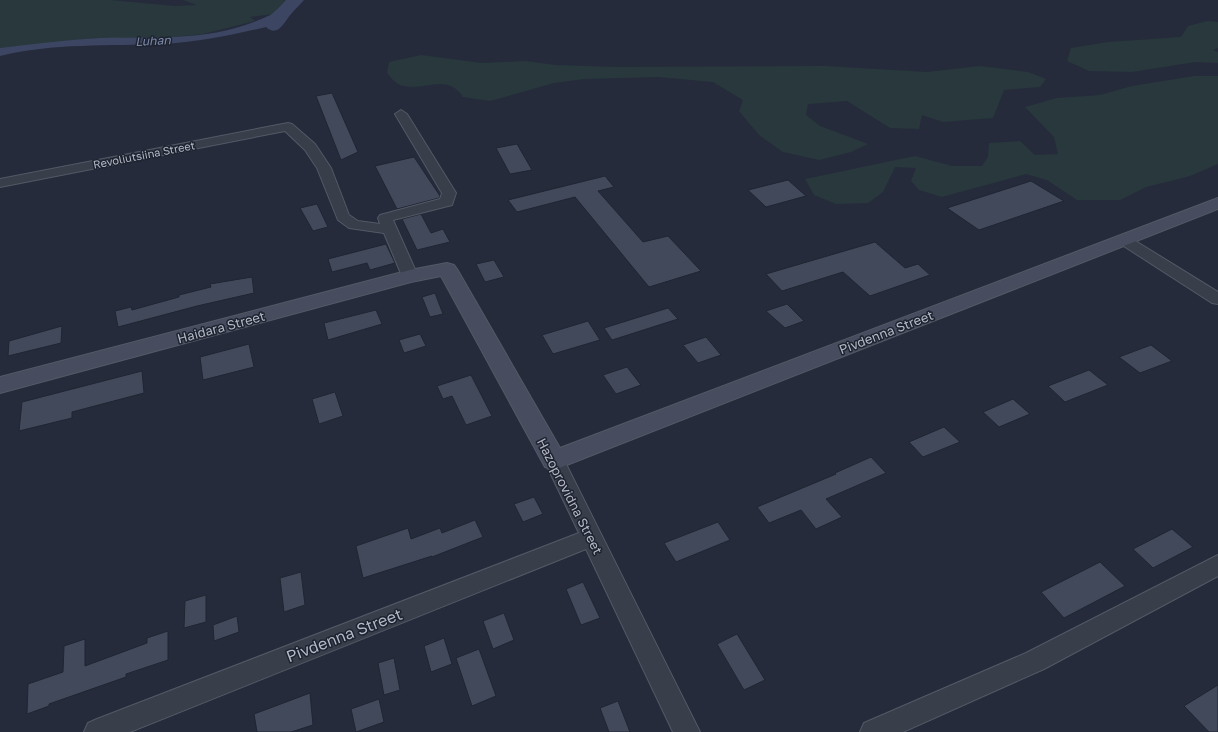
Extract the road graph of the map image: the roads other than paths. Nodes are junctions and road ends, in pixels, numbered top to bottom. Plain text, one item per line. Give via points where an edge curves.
1 (401, 114) dead end
2 (0, 183) edge
3 (1218, 203) edge
4 (389, 229) junction
5 (1124, 240) junction
6 (442, 269) joint
7 (410, 276) junction
8 (1218, 299) edge
9 (0, 385) edge
10 (554, 460) junction
11 (591, 538) junction
12 (1218, 565) edge
13 (97, 732) edge
14 (687, 732) edge
15 (873, 732) edge

1 - 4 street via 449,194 447,202 385,218
2 - 4 street, Revoliutsiina Street via 288,126 310,147 324,168 343,217 354,226
3 - 5 street, Pivdenna Street
4 - 7 street
5 - 8 street
5 - 10 street, Pivdenna Street
6 - 7 street, Haidara Street
6 - 10 street, Hazoprovidna Street via 449,271
7 - 9 street, Haidara Street
10 - 11 street, Hazoprovidna Street
11 - 13 street, Pivdenna Street
11 - 14 street, Hazoprovidna Street
12 - 15 street via 1035,661

